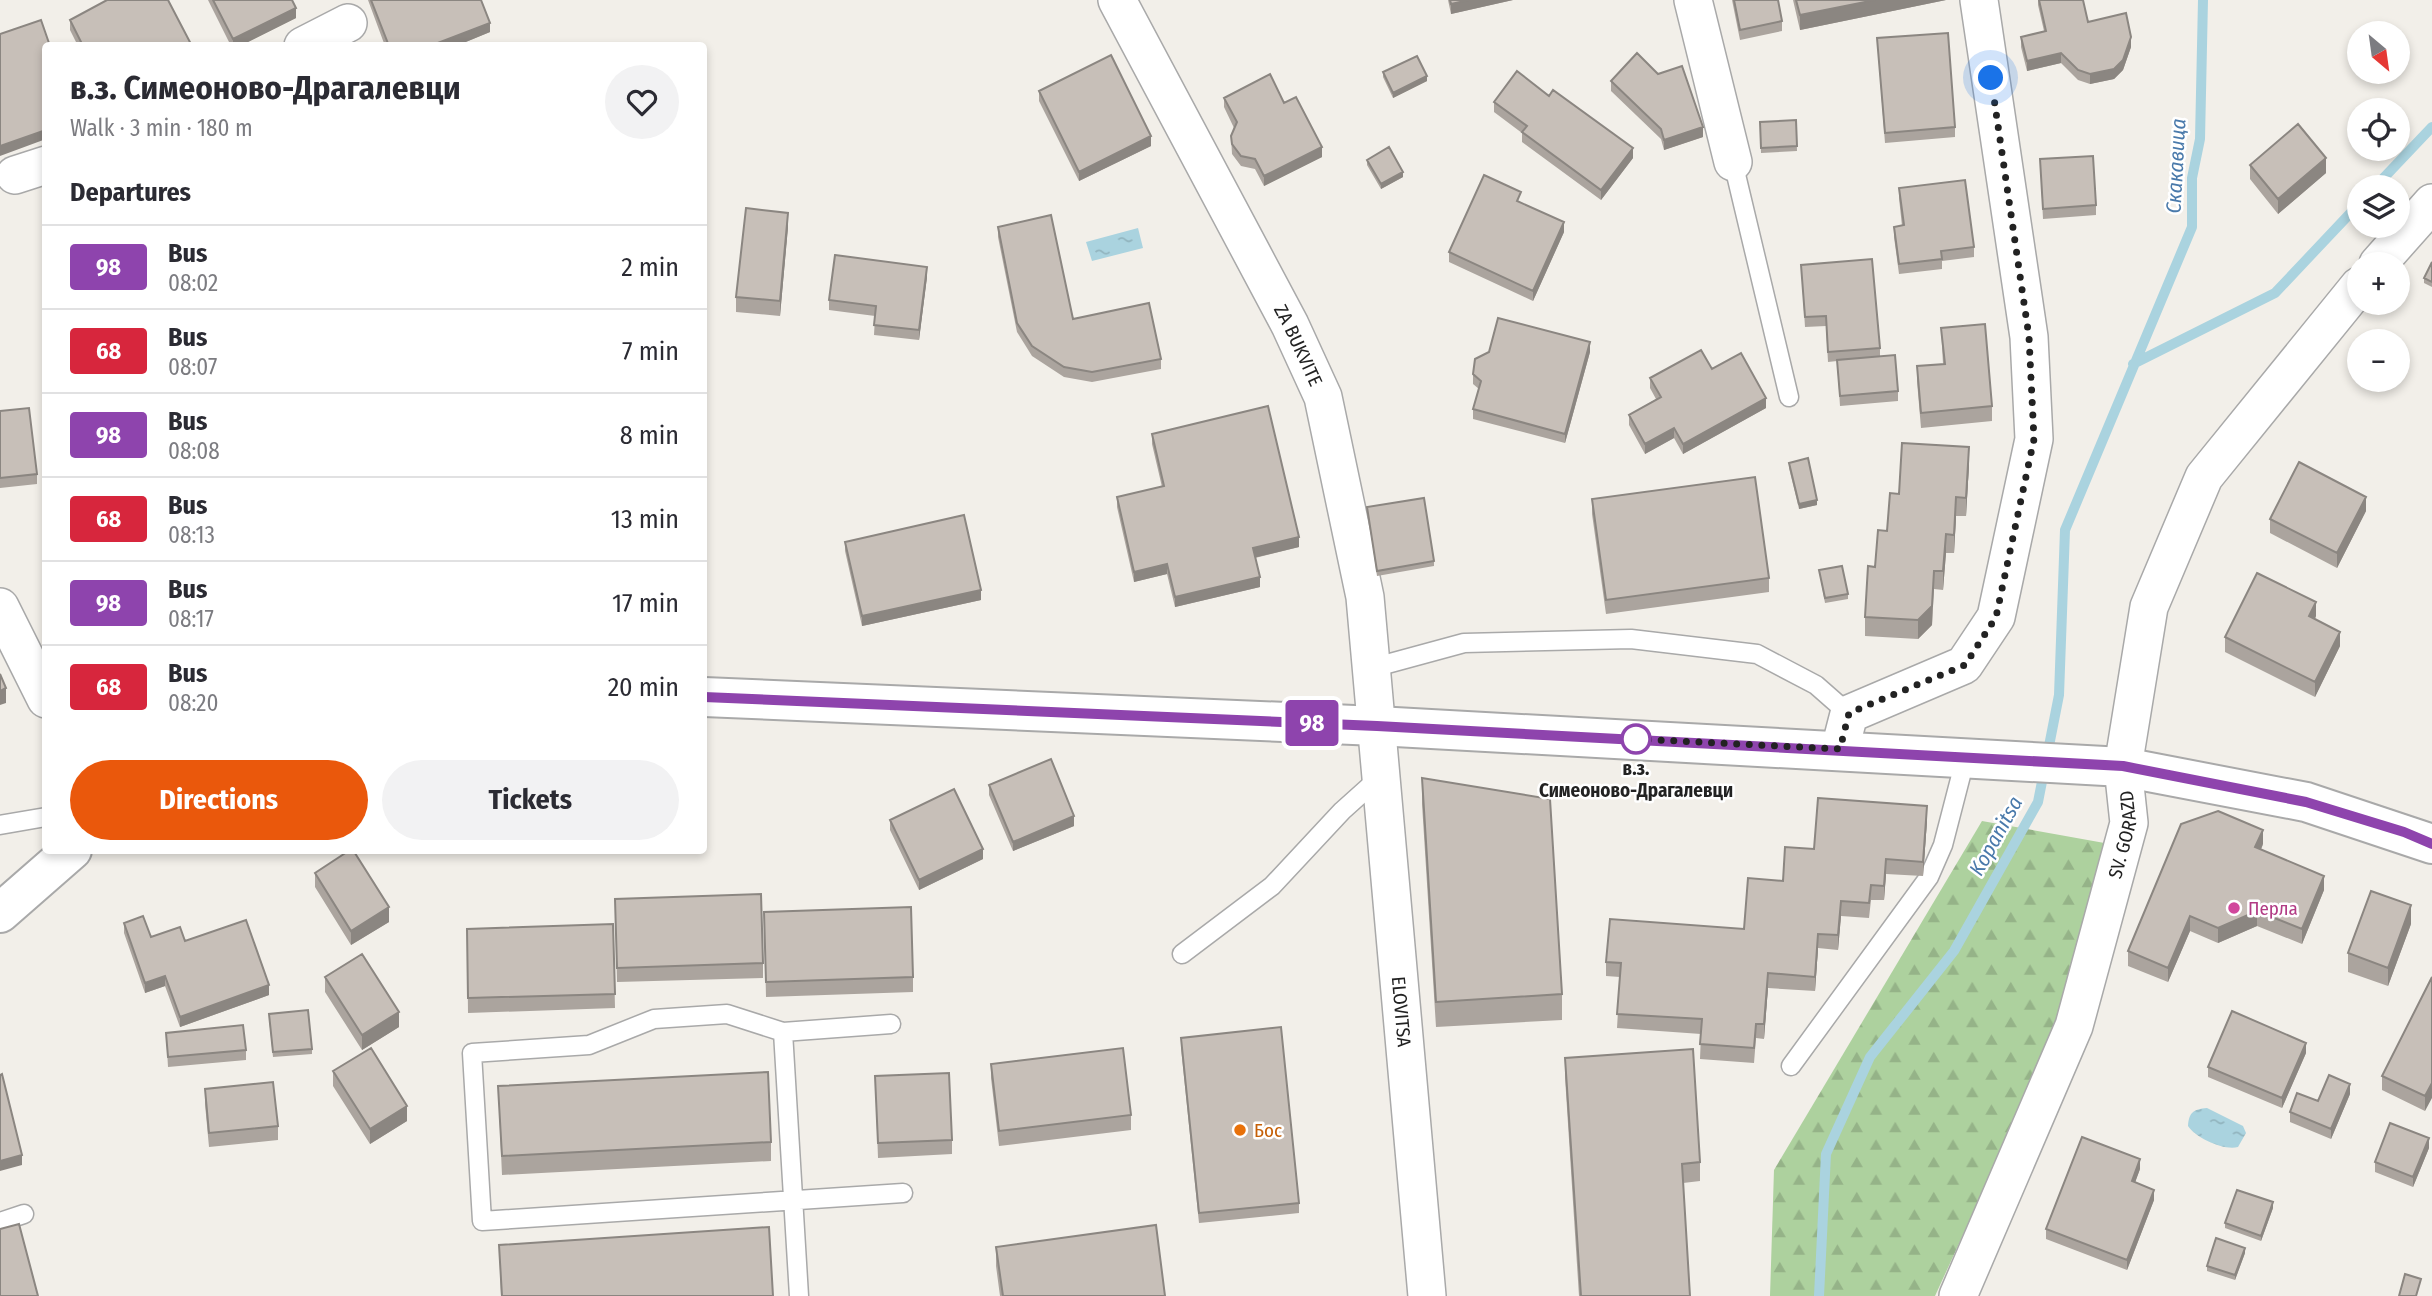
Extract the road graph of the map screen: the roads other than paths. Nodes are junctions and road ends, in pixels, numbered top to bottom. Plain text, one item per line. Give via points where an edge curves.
1 (1117, 0) edge
2 (1693, 0) edge
3 (1979, 0) edge
4 (346, 23) edge
5 (310, 42) edge
6 (1732, 162) joint
7 (2432, 204) edge
8 (2389, 252) edge
9 (2347, 301) edge
10 (1788, 397) dead end
11 (0, 607) edge
12 (1372, 668) junction
13 (42, 691) edge
14 (707, 697) edge
15 (1377, 726) junction
16 (1845, 731) junction
17 (1983, 757) junction
18 (2105, 765) junction
19 (1381, 776) junction
20 (42, 818) edge
21 (0, 825) edge
22 (2432, 844) edge
23 (67, 854) edge
24 (0, 913) edge
25 (1182, 954) dead end
26 (891, 1024) dead end
27 (783, 1032) junction
28 (1791, 1066) dead end
29 (903, 1193) dead end
30 (793, 1200) junction
31 (24, 1214) dead end
32 (0, 1223) edge
33 (799, 1296) edge
34 (1427, 1296) edge
35 (1958, 1296) edge

1 - 12 street, ZA BUKVITE via 1290,325 1323,397 1366,597
2 - 6 street
3 - 16 street via 2029,337 2034,439 1996,617 1965,665
4 - 5 street
6 - 10 lane
7 - 8 street
9 - 18 street, SV. GORAZD via 2204,478 2149,607
11 - 13 street
12 - 15 street, ZA BUKVITE
12 - 16 lane via 1464,643 1631,639 1757,654 1816,685
14 - 15 street
15 - 16 street
15 - 19 street, ELOVITSA
16 - 17 street
17 - 18 street
17 - 28 lane via 1929,877
18 - 22 street via 2306,802
18 - 35 street, SV. GORAZD via 2129,822 2074,1026
19 - 25 lane via 1272,886
19 - 34 street, ELOVITSA
20 - 21 lane
23 - 24 street
26 - 27 lane
27 - 30 lane
27 - 30 lane via 727,1014 666,1018 589,1045 472,1053 482,1221
29 - 30 lane
30 - 33 lane
31 - 32 lane

